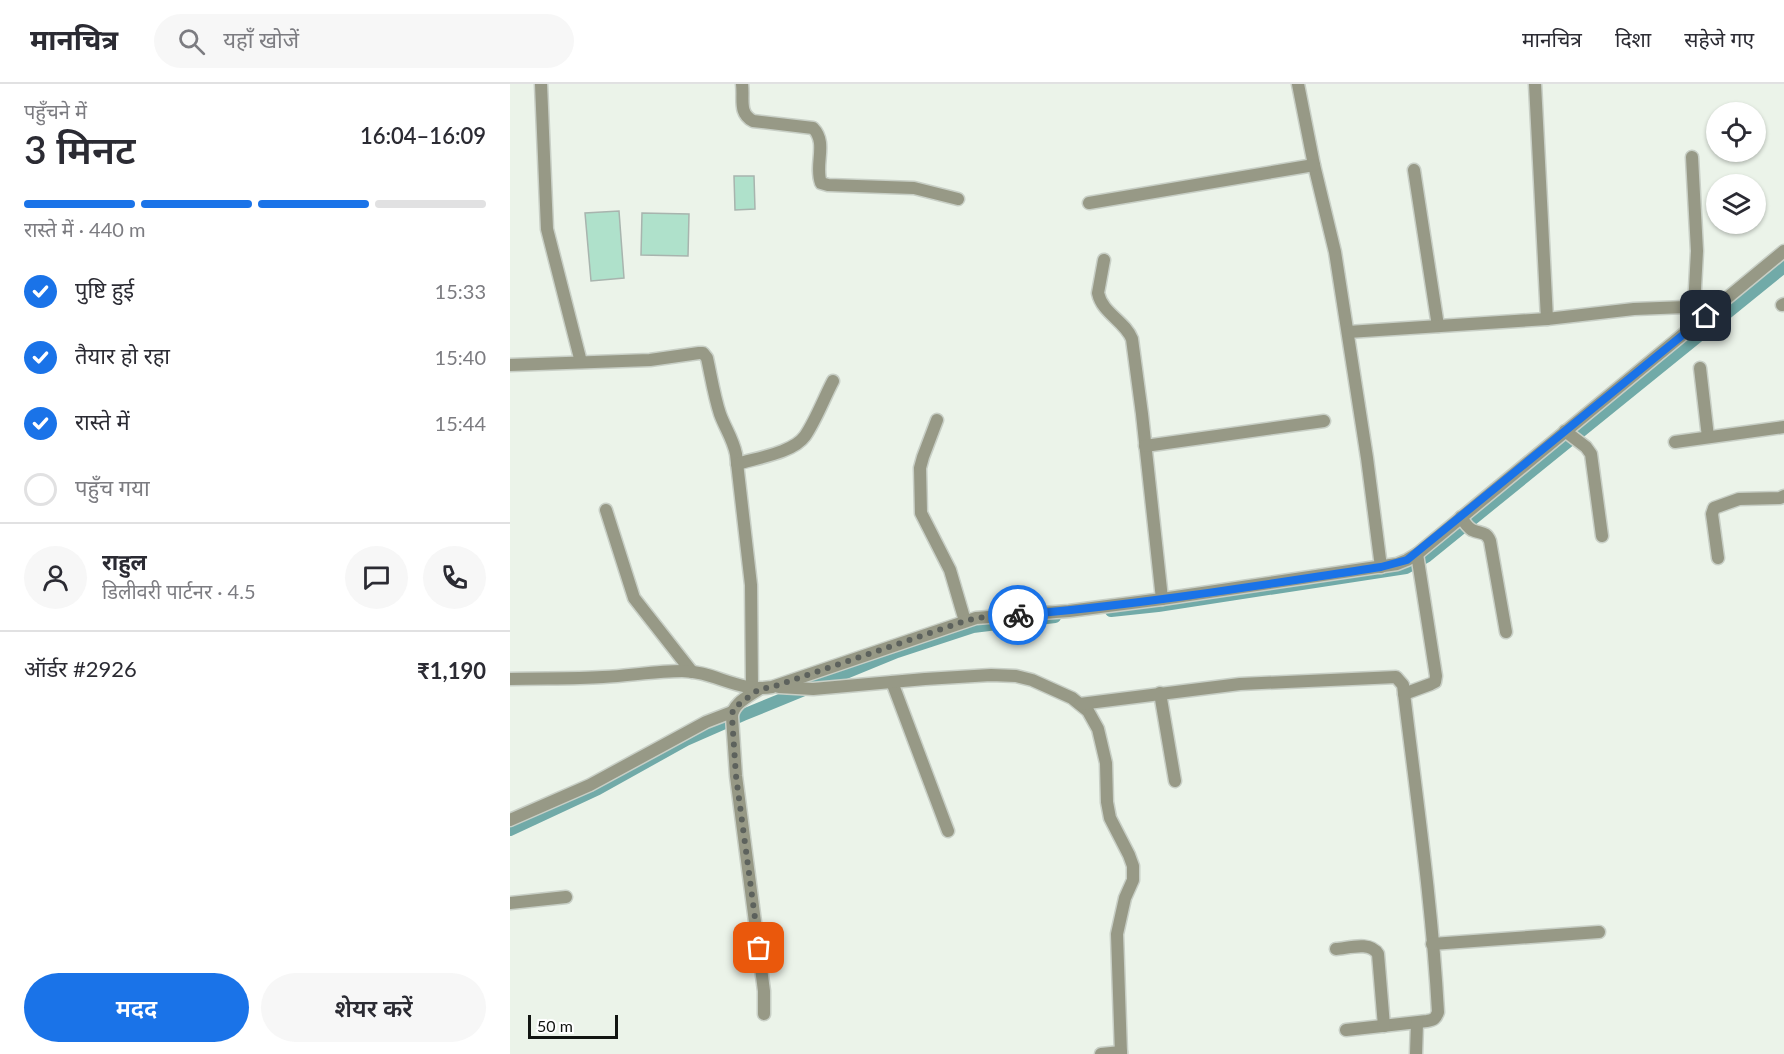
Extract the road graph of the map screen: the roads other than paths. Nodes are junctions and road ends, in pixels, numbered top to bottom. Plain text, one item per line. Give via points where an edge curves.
1 (541, 84) edge
2 (742, 84) edge
3 (1298, 84) edge
4 (1535, 84) edge
5 (1692, 157) dead end
6 (1314, 165) junction
7 (1414, 170) dead end
8 (958, 199) dead end
9 (1089, 203) dead end
10 (1784, 251) edge
11 (1104, 260) dead end
12 (1694, 307) junction
13 (1706, 316) junction
14 (1547, 319) junction
15 (1438, 326) junction
16 (1348, 332) junction
17 (581, 362) junction
18 (510, 365) edge
19 (1700, 368) dead end
20 (833, 381) dead end
21 (937, 420) dead end
22 (1324, 421) dead end
23 (1784, 427) edge
24 (1571, 436) junction
25 (1708, 437) junction
26 (1675, 442) dead end
27 (1145, 446) junction
28 (737, 464) junction
29 (1784, 496) edge
30 (606, 510) dead end
31 (1465, 522) junction
32 (1602, 536) dead end
33 (1718, 558) dead end
34 (1418, 560) junction
35 (1381, 567) junction
36 (1162, 599) junction
37 (965, 621) junction
38 (1506, 632) dead end
39 (692, 672) junction
40 (510, 679) edge
41 (892, 682) junction
42 (772, 687) junction
43 (756, 689) junction
44 (1160, 693) junction
45 (1404, 694) junction
46 (1080, 704) junction
47 (732, 717) junction
48 (1175, 781) dead end
49 (510, 820) edge
50 (948, 831) dead end
51 (566, 897) dead end
52 (510, 903) edge
53 (1599, 933) dead end
54 (1432, 944) junction
55 (1336, 949) dead end
56 (764, 1014) dead end
57 (1417, 1023) junction
58 (1384, 1026) junction
59 (1346, 1030) dead end
60 (1121, 1053) edge
61 (1101, 1054) edge
62 (1416, 1054) edge

1 - 17 street via 547,229
2 - 8 street via 742,111 746,118 813,128 818,133 821,183 914,188
3 - 6 street
4 - 14 street
5 - 12 street via 1697,251
6 - 9 street
6 - 16 street via 1335,252
7 - 15 street
10 - 13 street
11 - 27 street via 1098,293 1102,304 1132,339
12 - 13 street
12 - 14 street
13 - 24 street
14 - 15 street
15 - 16 street
16 - 35 street
17 - 18 street
17 - 28 street via 703,354 732,437
19 - 25 street
20 - 28 street via 805,437 786,450
21 - 37 street via 920,468 921,513 950,570
22 - 27 street
23 - 25 street
24 - 31 street
24 - 32 street via 1591,454
25 - 26 street
27 - 36 street
28 - 43 street via 751,585
29 - 33 street via 1739,499 1714,508
30 - 39 street via 634,598
31 - 34 street
31 - 38 street via 1490,541
34 - 35 street
34 - 45 street via 1436,676 1435,682
35 - 36 street
36 - 37 street
37 - 42 street
39 - 40 street
39 - 43 street
41 - 42 street via 813,689
41 - 46 street via 1016,676
41 - 50 street
42 - 43 street
43 - 47 street via 734,707
44 - 45 street via 1240,684 1396,678 1403,685
44 - 46 street
44 - 48 street
45 - 54 street
46 - 60 street via 1098,729 1106,763 1110,818 1133,866 1133,880 1117,934
47 - 49 street via 706,722 591,786
47 - 56 street
51 - 52 street
53 - 54 street
54 - 57 street via 1438,1012 1433,1020
55 - 58 street via 1369,946 1378,954
57 - 58 street
57 - 62 street
58 - 59 street
60 - 61 street

